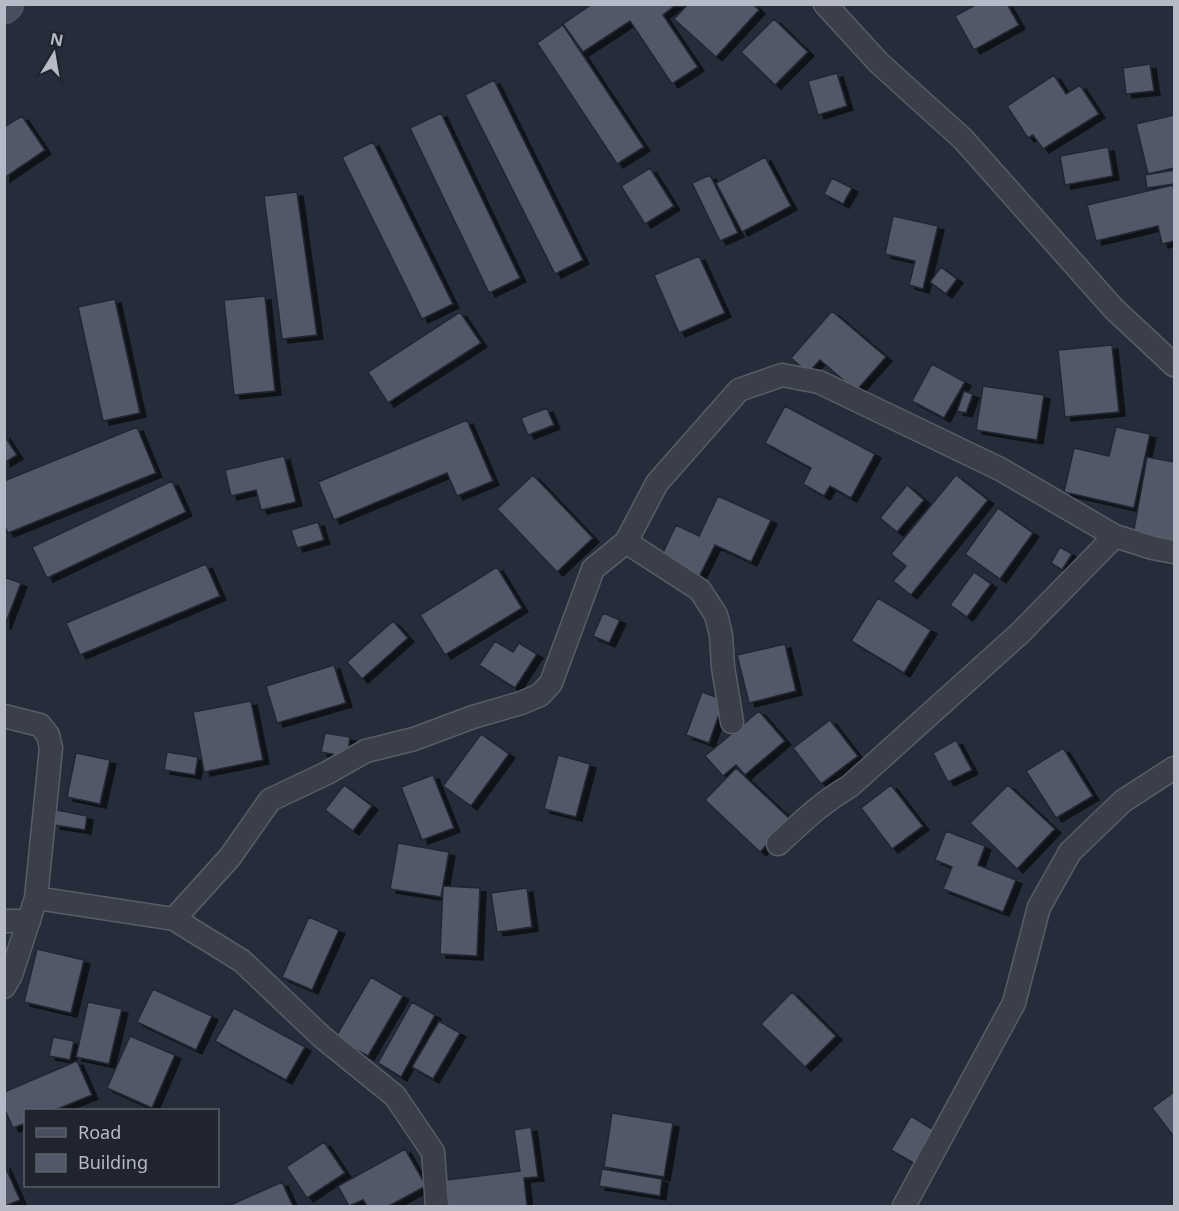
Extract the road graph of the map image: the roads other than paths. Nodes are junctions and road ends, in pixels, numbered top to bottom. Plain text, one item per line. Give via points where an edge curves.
1 (825, 4) edge
2 (1174, 365) edge
3 (1115, 536) junction
4 (626, 542) junction
5 (1174, 552) edge
6 (4, 716) edge
7 (732, 722) dead end
8 (1174, 768) edge
9 (778, 844) dead end
10 (36, 898) junction
11 (174, 919) junction
12 (4, 921) edge
13 (29, 921) junction
14 (4, 987) edge
15 (437, 1206) edge
16 (904, 1206) edge

1 - 2 street via 879,63 963,139 1114,309
3 - 4 street via 1000,469 819,382 782,375 739,390 657,483
3 - 5 street
3 - 9 street via 1019,634 850,786 813,811
4 - 7 street via 700,590 716,615
4 - 11 street via 593,569 551,683 540,695 366,752 270,800 230,856
6 - 10 street via 40,725 51,747
8 - 16 street via 1123,801 1070,852 1039,907 1014,1003
10 - 11 street
10 - 13 street
11 - 15 street via 242,962 322,1037 395,1096 433,1152
12 - 13 street
13 - 14 street

